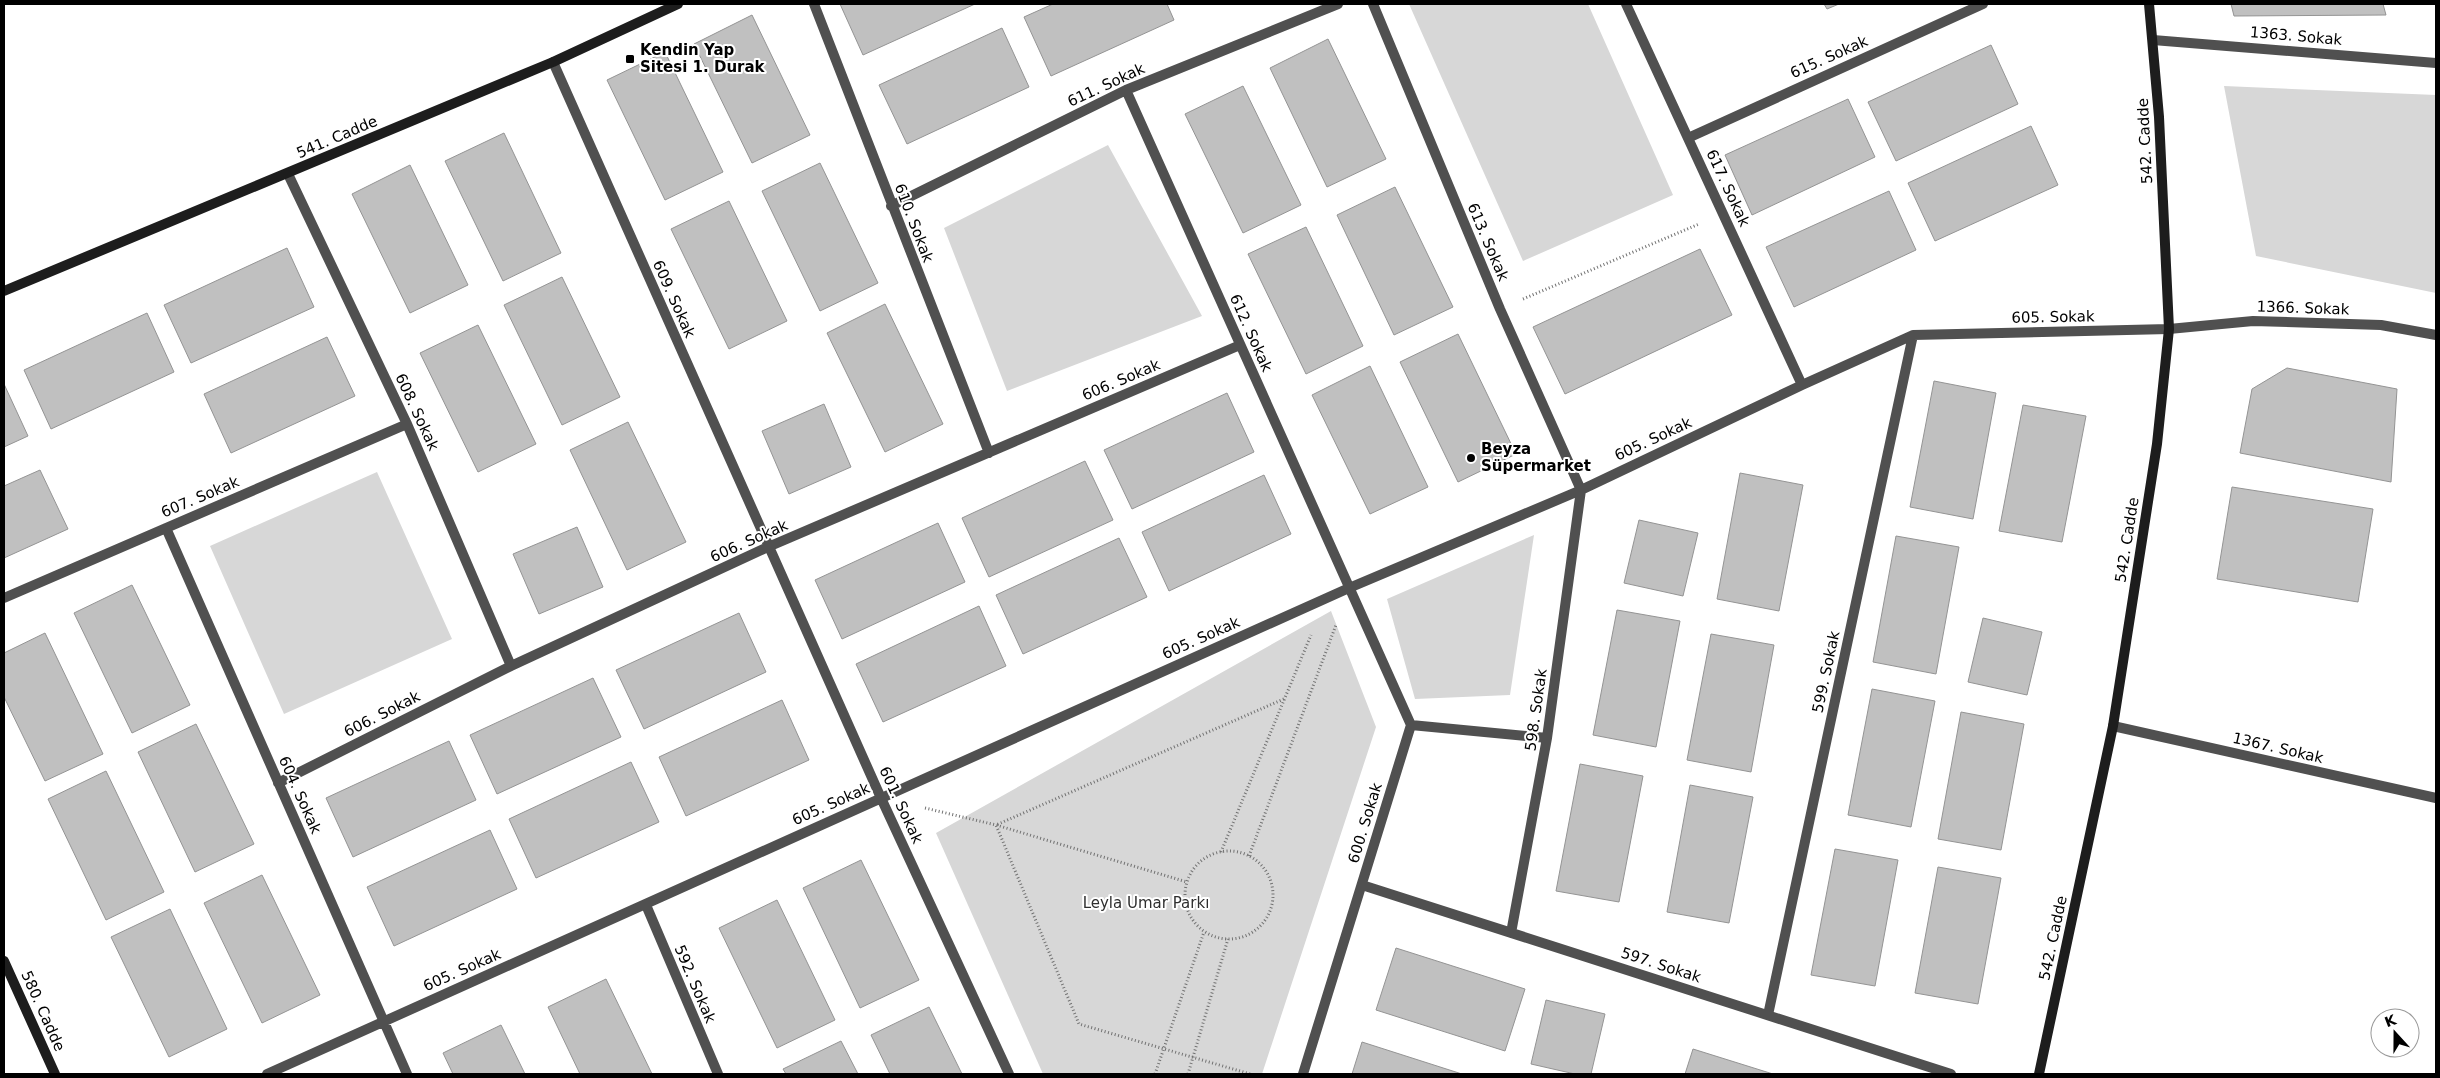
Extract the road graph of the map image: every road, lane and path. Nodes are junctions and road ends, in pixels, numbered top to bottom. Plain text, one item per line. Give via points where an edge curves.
1 (678, 4) edge
2 (814, 4) edge
3 (1338, 4) edge
4 (1373, 4) edge
5 (1626, 4) edge
6 (1983, 4) edge
7 (2149, 4) edge
8 (2153, 40) junction
9 (553, 62) junction
10 (2436, 63) edge
11 (1126, 90) junction
12 (1688, 138) junction
13 (288, 174) junction
14 (891, 206) junction
15 (1723, 214) junction
16 (4, 291) edge
17 (1500, 309) junction
18 (2169, 329) junction
19 (1913, 335) junction
20 (2436, 335) edge
21 (1240, 345) junction
22 (1802, 385) junction
23 (407, 424) junction
24 (989, 453) junction
25 (1581, 490) junction
26 (166, 528) junction
27 (768, 548) junction
28 (1349, 588) junction
29 (4, 598) edge
30 (1326, 599) junction
31 (511, 666) junction
32 (1286, 698) junction
33 (1411, 724) junction
34 (2113, 726) junction
35 (1548, 738) junction
36 (278, 783) junction
37 (881, 798) junction
38 (2436, 798) edge
39 (996, 825) junction
40 (1221, 852) junction
41 (1249, 856) junction
42 (1187, 882) junction
43 (1362, 885) junction
44 (646, 904) junction
45 (1204, 932) junction
46 (1511, 932) junction
47 (1228, 939) junction
48 (4, 961) edge
49 (1768, 1015) junction
50 (383, 1022) junction
51 (1164, 1049) junction
52 (1193, 1058) junction
53 (55, 1074) edge
54 (267, 1074) edge
55 (407, 1074) edge
56 (718, 1074) edge
57 (1009, 1074) edge
58 (1155, 1074) edge
59 (1188, 1074) edge
60 (1250, 1074) edge
61 (1303, 1074) edge
62 (1950, 1074) edge
63 (2039, 1074) edge

1 - 9 street, 541. Cadde
2 - 14 street, 610. Sokak
3 - 11 street, 611. Sokak
4 - 17 street, 613. Sokak
5 - 12 street, 617. Sokak
6 - 12 street, 615. Sokak
7 - 8 street, 542. Cadde
8 - 10 street, 1363. Sokak
8 - 18 street, 542. Cadde
9 - 13 street, 541. Cadde
9 - 27 street, 609. Sokak
11 - 14 street, 611. Sokak
11 - 21 street, 612. Sokak
12 - 15 street, 617. Sokak
13 - 16 street, 541. Cadde
13 - 23 street, 608. Sokak
14 - 24 street, 610. Sokak
15 - 17 path
15 - 22 street, 617. Sokak
17 - 25 street, 613. Sokak
18 - 19 street, 605. Sokak
18 - 20 street, 1366. Sokak via 2253,320 2381,325
18 - 34 street, 542. Cadde via 2157,444
19 - 22 street, 605. Sokak
19 - 49 street, 599. Sokak
21 - 24 street, 606. Sokak
21 - 28 street, 612. Sokak
22 - 25 street, 605. Sokak
23 - 26 street, 607. Sokak
23 - 31 street, 608. Sokak
24 - 27 street, 606. Sokak
25 - 28 street, 605. Sokak
25 - 35 street, 598. Sokak
26 - 29 street, 607. Sokak
26 - 36 street, 604. Sokak
27 - 31 street, 606. Sokak
27 - 37 street, 601. Sokak
28 - 30 street, 605. Sokak
28 - 33 street
28 - 41 path
30 - 32 path
30 - 37 street, 605. Sokak
31 - 36 street, 606. Sokak
32 - 39 path
32 - 40 path
33 - 35 street
33 - 43 street, 600. Sokak
34 - 38 street, 1367. Sokak
34 - 63 street, 542. Cadde
35 - 46 street, 598. Sokak
36 - 50 street, 604. Sokak
37 - 39 path
37 - 44 street, 605. Sokak
37 - 57 street, 601. Sokak
39 - 42 path
39 - 51 path via 1079,1024
40 - 41 path via 1235,851
40 - 42 path via 1200,862
41 - 47 path via 1261,864 1269,876 1272,906 1256,930 1243,937
42 - 45 path via 1187,910
43 - 46 street, 597. Sokak
43 - 61 street, 600. Sokak
44 - 50 street, 605. Sokak
44 - 56 street, 592. Sokak
45 - 47 path
45 - 51 path
46 - 49 street, 597. Sokak
47 - 52 path
48 - 53 street, 580. Cadde
49 - 62 street, 597. Sokak
50 - 54 street, 605. Sokak
50 - 55 street, 604. Sokak
51 - 52 path
51 - 58 path
52 - 59 path
52 - 60 path

